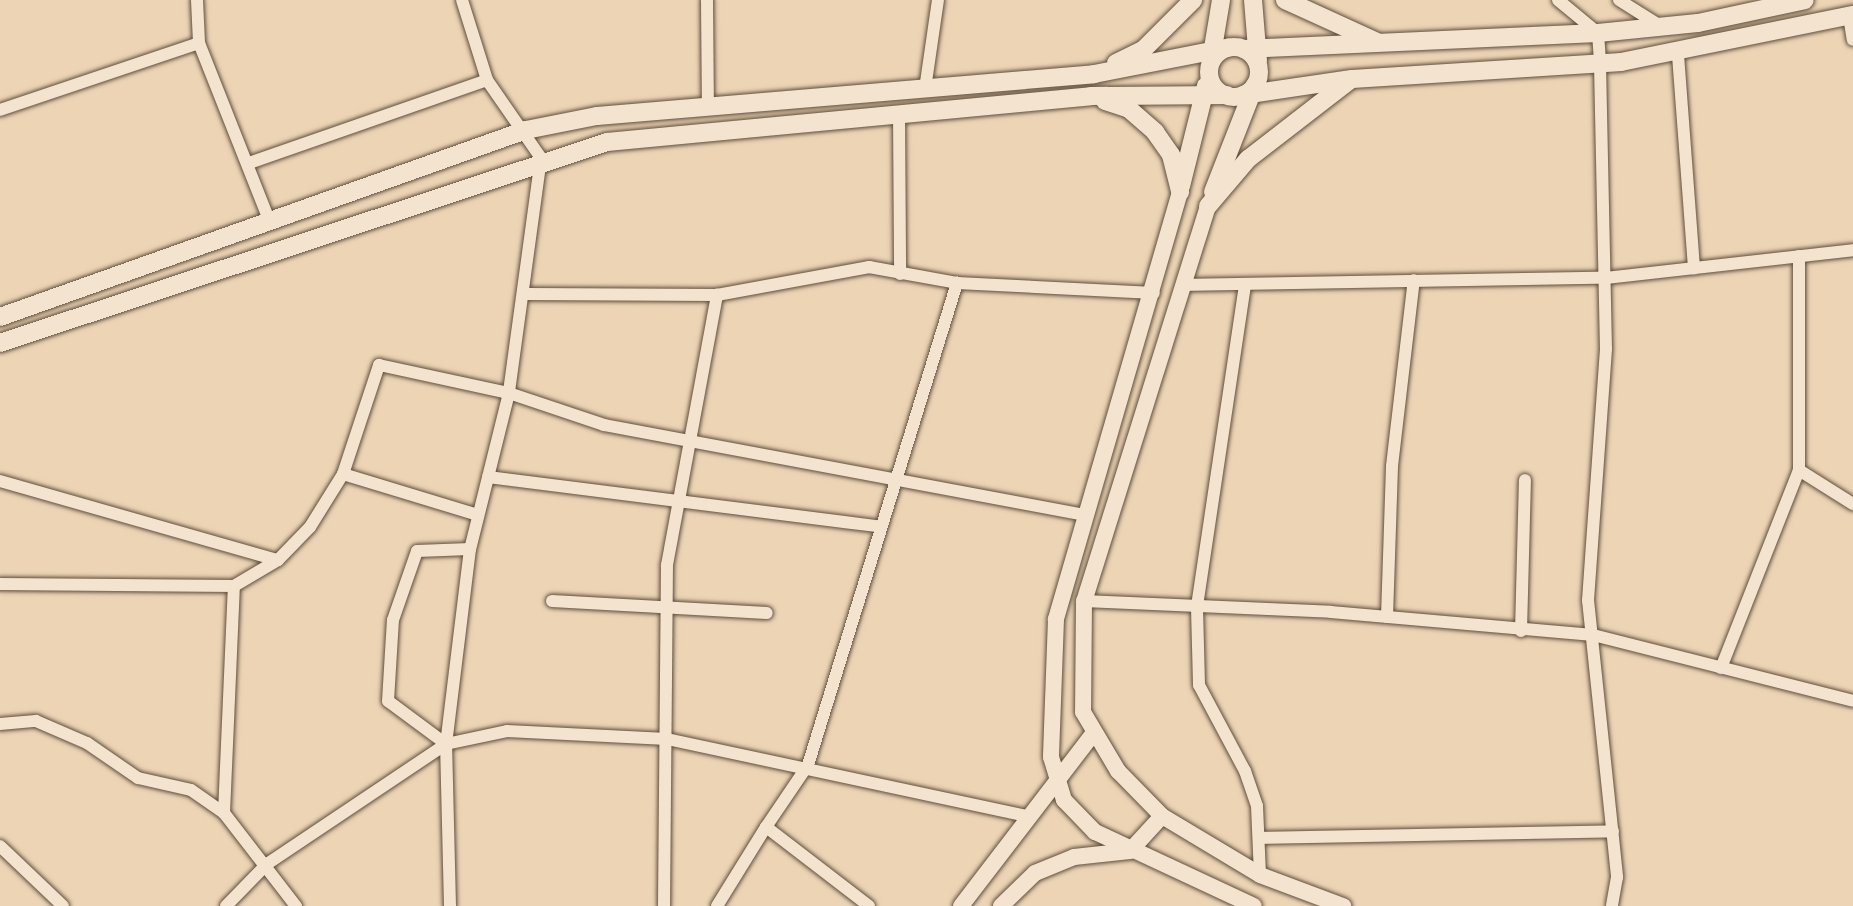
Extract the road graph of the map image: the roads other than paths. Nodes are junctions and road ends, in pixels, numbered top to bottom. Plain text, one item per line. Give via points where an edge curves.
1 (197, 0) edge
2 (462, 0) edge
3 (707, 0) edge
4 (938, 0) edge
5 (1193, 0) edge
6 (1221, 0) edge
7 (1253, 0) edge
8 (1285, 0) edge
9 (1619, 0) edge
10 (1805, 0) edge
11 (1559, 1) edge
12 (1851, 16) edge
13 (1662, 27) junction
14 (1598, 33) junction
15 (1853, 40) edge
16 (199, 43) junction
17 (1391, 46) junction
18 (1678, 55) junction
19 (1600, 64) junction
20 (1236, 70) junction
21 (1094, 74) junction
22 (1352, 79) junction
23 (487, 80) junction
24 (925, 89) junction
25 (1203, 95) junction
26 (1091, 96) junction
27 (708, 107) junction
28 (0, 110) edge
29 (899, 113) junction
30 (526, 130) junction
31 (541, 158) junction
32 (249, 163) junction
33 (1180, 192) junction
34 (1208, 206) junction
35 (270, 222) junction
36 (1853, 250) edge
37 (1799, 256) junction
38 (1694, 268) junction
39 (900, 274) junction
40 (1605, 278) junction
41 (1414, 280) junction
42 (957, 283) junction
43 (1185, 285) junction
44 (1245, 285) junction
45 (1154, 293) junction
46 (527, 294) junction
47 (717, 295) junction
48 (0, 317) edge
49 (0, 343) edge
50 (509, 393) junction
51 (689, 441) junction
52 (1799, 470) junction
53 (343, 474) junction
54 (488, 477) junction
55 (1525, 480) dead end
56 (0, 481) edge
57 (901, 481) junction
58 (678, 497) junction
59 (1853, 504) edge
60 (478, 515) junction
61 (1084, 515) junction
62 (877, 526) junction
63 (470, 549) junction
64 (278, 560) junction
65 (0, 584) edge
66 (234, 586) junction
67 (552, 601) dead end
68 (1084, 601) junction
69 (1197, 608) junction
70 (664, 609) junction
71 (767, 613) dead end
72 (1387, 617) junction
73 (1521, 631) junction
74 (1593, 635) junction
75 (1721, 668) junction
76 (1853, 701) edge
77 (0, 724) edge
78 (1092, 735) junction
79 (667, 739) junction
80 (446, 744) junction
81 (808, 765) junction
82 (1055, 783) junction
83 (224, 813) junction
84 (1162, 816) junction
85 (1031, 817) junction
86 (766, 827) junction
87 (1613, 831) junction
88 (1261, 838) junction
89 (0, 846) edge
90 (1130, 851) junction
91 (267, 864) junction
92 (1260, 875) junction
93 (63, 906) edge
94 (226, 906) edge
95 (296, 906) edge
96 (450, 906) edge
97 (664, 906) edge
98 (717, 906) edge
99 (869, 906) edge
100 (961, 906) edge
101 (1001, 906) edge
102 (1253, 906) edge
103 (1343, 906) edge
104 (1612, 906) edge

1 - 16 street
2 - 23 street
3 - 27 street
4 - 24 street
5 - 21 main road via 1143,50
6 - 20 main road
7 - 20 main road
8 - 17 main road via 1335,28
9 - 13 street
10 - 13 main road
11 - 14 street
12 - 15 street
12 - 18 main road
13 - 14 main road
14 - 17 main road
14 - 19 street
16 - 28 street
16 - 32 street
17 - 20 main road
18 - 19 main road
18 - 38 street
19 - 22 main road
19 - 40 street
20 - 21 main road
20 - 22 main road
20 - 25 main road
20 - 34 main road
21 - 24 main road
22 - 34 main road via 1264,144
23 - 30 street
23 - 32 street
24 - 27 main road
25 - 26 main road
25 - 33 main road
26 - 29 main road
26 - 33 main road via 1129,109 1155,132 1171,155
27 - 30 main road
29 - 31 main road via 607,142
29 - 39 street
30 - 31 street
30 - 35 main road
31 - 46 street
31 - 49 main road
32 - 35 street
33 - 45 street
34 - 43 street
35 - 48 main road
36 - 37 street
37 - 38 street
37 - 52 street
38 - 40 street
39 - 42 street
39 - 47 street via 869,267
40 - 41 street
40 - 74 street via 1588,600
41 - 44 street
41 - 72 street via 1392,466
42 - 45 street
42 - 57 street
43 - 44 street
43 - 68 street
44 - 69 street
45 - 61 street
46 - 47 street
46 - 50 street
47 - 51 street
50 - 51 street via 604,425
50 - 53 street via 379,365
50 - 54 street
51 - 57 street
51 - 58 street
52 - 59 street
52 - 75 street
53 - 60 street
53 - 64 street via 310,527
54 - 58 street
54 - 60 street
55 - 73 street
56 - 64 street
57 - 61 street
57 - 62 street
58 - 62 street
58 - 70 street
60 - 63 street
61 - 82 street via 1056,619 1047,706
62 - 81 street
63 - 80 street
63 - 80 street via 417,551 393,620 388,701
64 - 66 street
65 - 66 street
66 - 83 street
67 - 70 street
68 - 69 street
68 - 78 street via 1080,682
69 - 72 street
69 - 88 street via 1199,685 1245,771
70 - 71 street
70 - 79 street
72 - 73 street
73 - 74 street
74 - 75 street
74 - 87 street
75 - 76 street
77 - 83 street via 36,721 87,743 138,778 191,790
78 - 82 street
78 - 84 street
79 - 80 street via 507,731
79 - 81 street
79 - 97 street
80 - 91 street
80 - 96 street
81 - 85 street
81 - 86 street
82 - 85 street
82 - 90 street via 1095,832
83 - 91 street
84 - 90 street
84 - 92 street
85 - 100 street
86 - 98 street
86 - 99 street
87 - 88 street
87 - 104 street
88 - 92 street
89 - 93 street
90 - 101 street via 1074,857 1035,873
90 - 102 street
91 - 94 street
91 - 95 street
92 - 103 street

